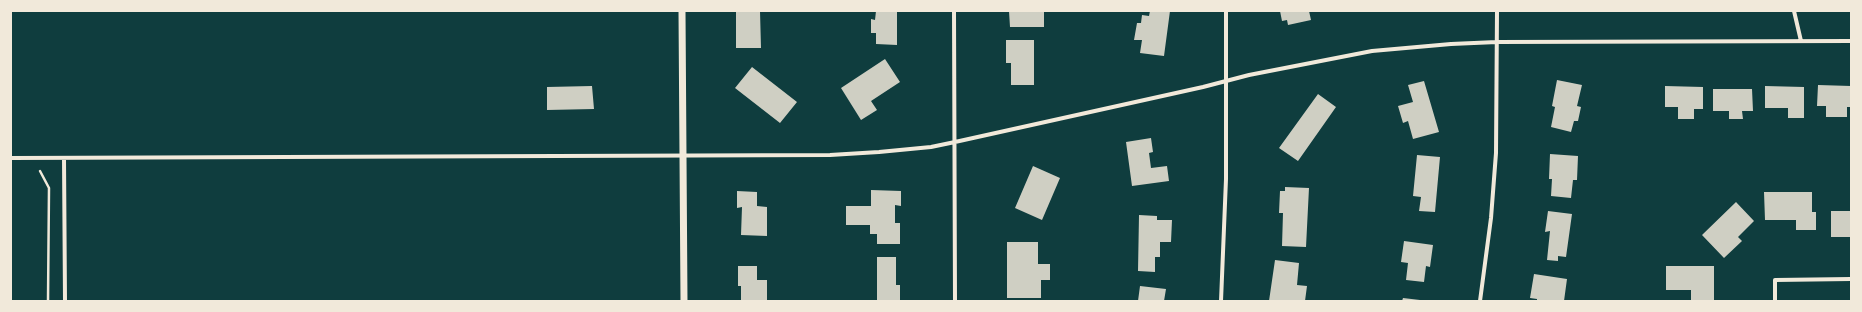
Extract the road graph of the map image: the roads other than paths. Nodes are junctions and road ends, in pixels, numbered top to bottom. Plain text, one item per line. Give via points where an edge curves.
1 (682, 11) edge
2 (954, 11) edge
3 (1226, 11) edge
4 (1497, 11) edge
5 (1794, 11) edge
6 (1801, 41) junction
7 (1851, 41) edge
8 (1497, 42) junction
9 (1227, 81) junction
10 (955, 142) junction
11 (683, 155) junction
12 (11, 158) edge
13 (64, 158) junction
14 (1851, 279) edge
15 (65, 301) edge
16 (684, 301) edge
17 (956, 301) edge
18 (1221, 301) edge
19 (1480, 301) edge
20 (1775, 301) edge

1 - 11 street
2 - 10 street
3 - 9 street
4 - 8 street
5 - 6 street
6 - 7 street
6 - 8 street
8 - 9 street via 1372,51
8 - 19 street via 1496,153 1491,218
9 - 10 street
9 - 18 street
10 - 11 street via 931,147 830,155
10 - 17 street
11 - 13 street
11 - 16 street
12 - 13 street
13 - 15 street
14 - 20 street via 1775,280

